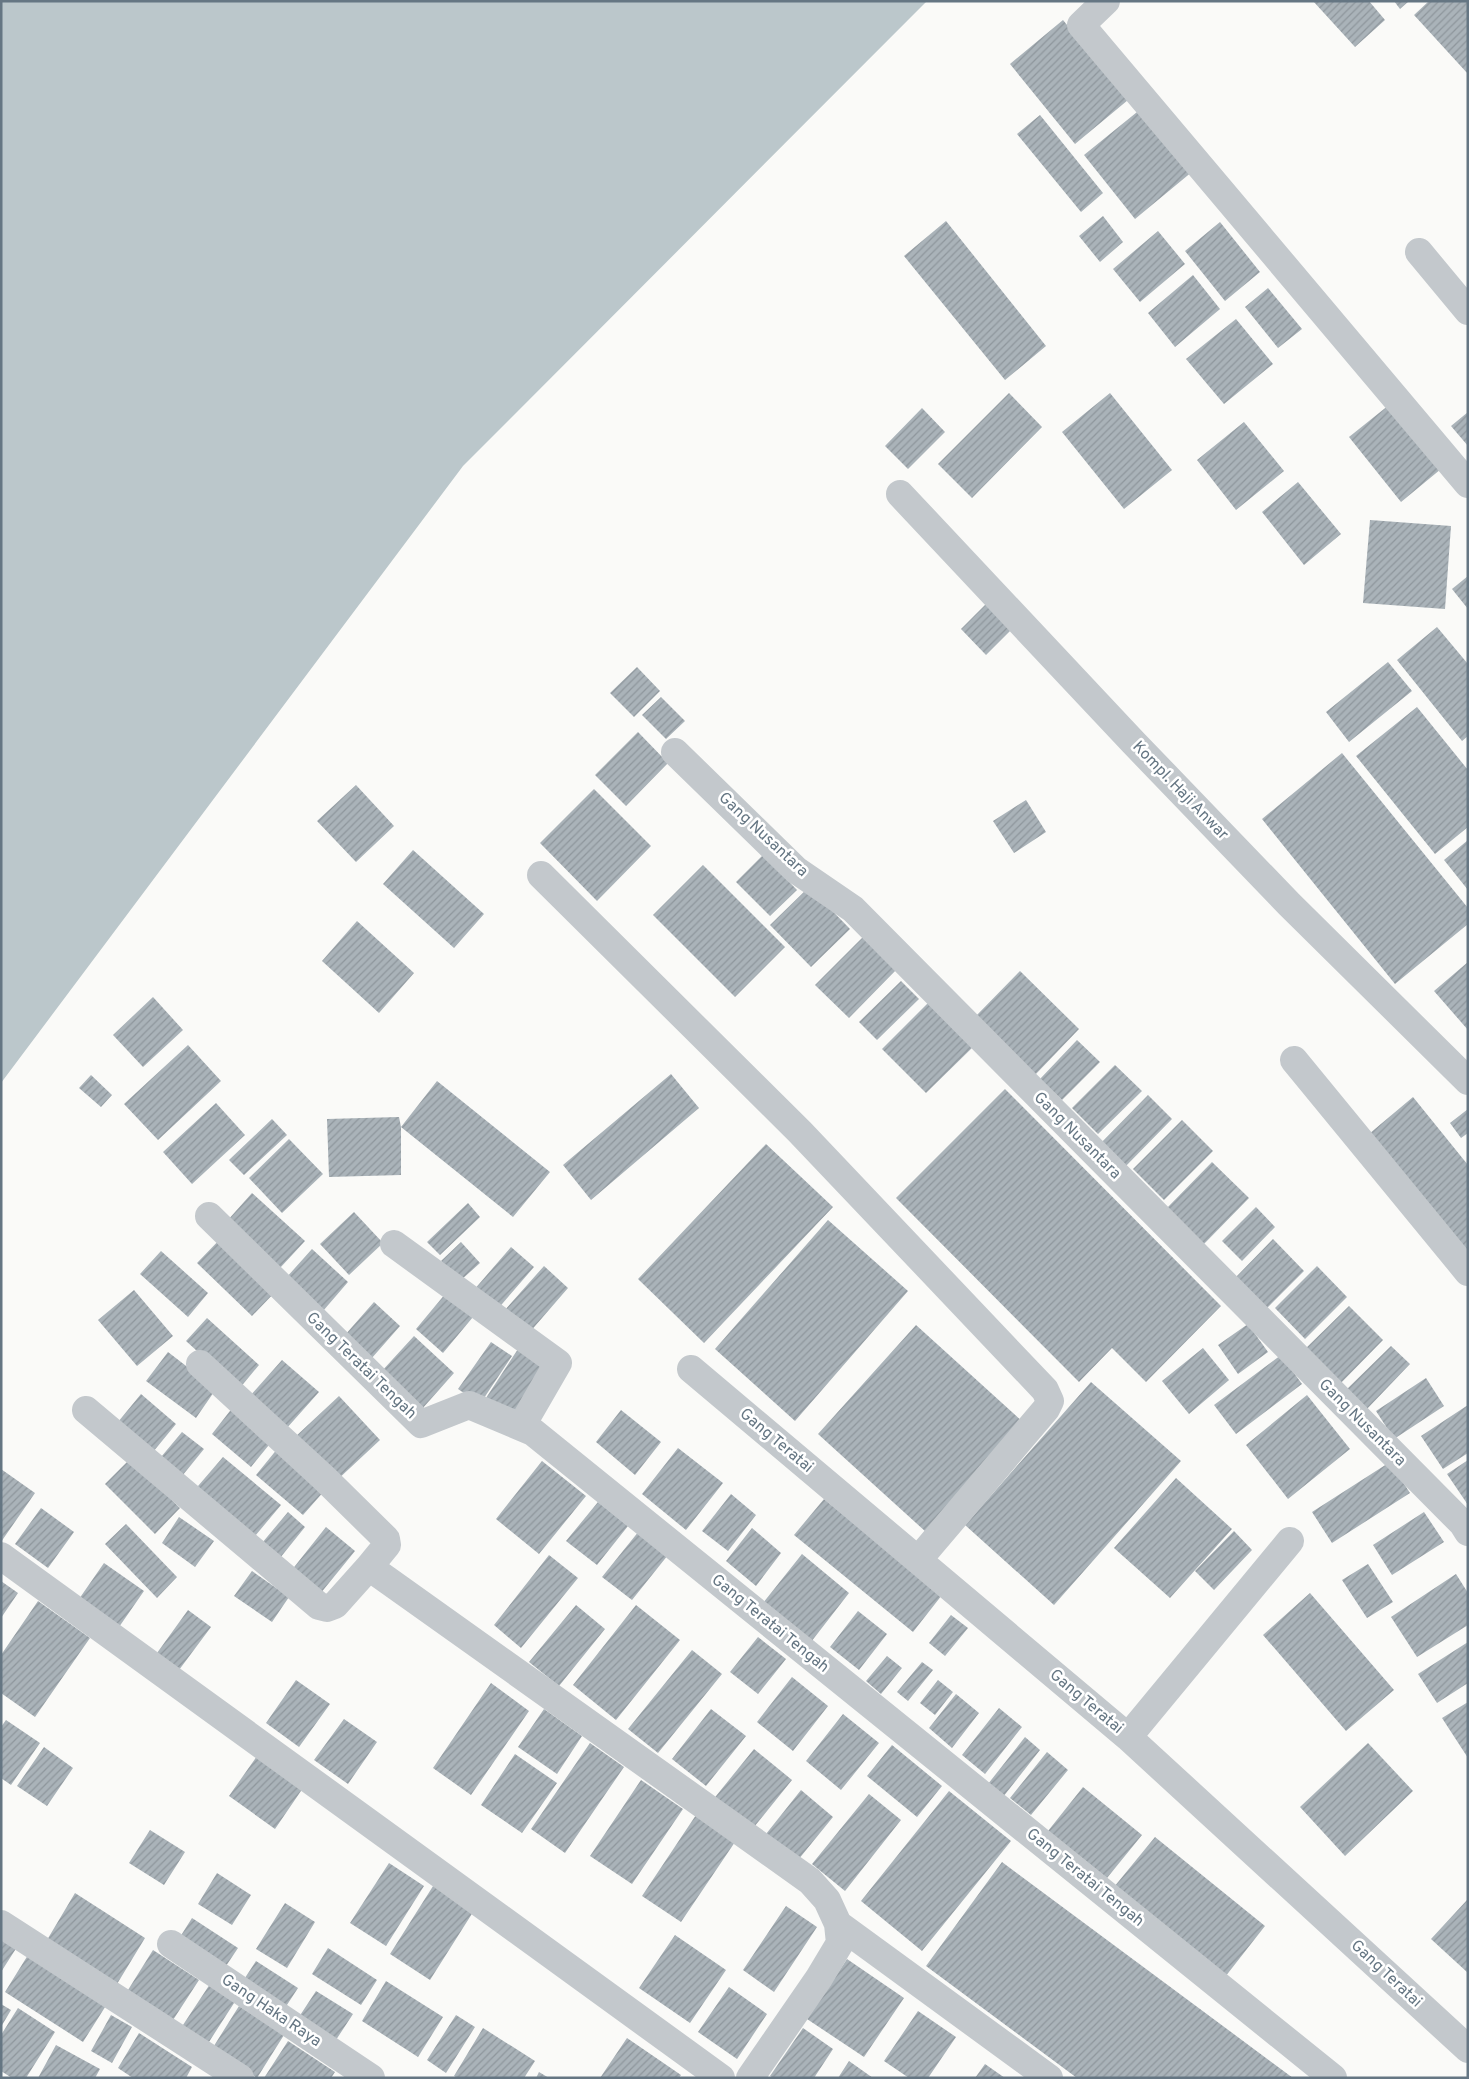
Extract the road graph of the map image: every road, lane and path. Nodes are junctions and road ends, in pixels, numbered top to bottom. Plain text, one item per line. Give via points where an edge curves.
1 (1106, 1) edge
2 (1419, 252) dead end
3 (1468, 311) edge
4 (1468, 484) edge
5 (900, 494) dead end
6 (675, 752) dead end
7 (541, 875) dead end
8 (1294, 1060) dead end
9 (1468, 1081) edge
10 (209, 1216) dead end
11 (394, 1244) dead end
12 (1468, 1272) edge
13 (200, 1364) dead end
14 (691, 1369) dead end
15 (86, 1410) dead end
16 (521, 1428) junction
17 (1468, 1532) edge
18 (1290, 1541) dead end
19 (1, 1556) edge
20 (918, 1560) junction
21 (369, 1567) junction
22 (1128, 1737) junction
23 (1, 1924) edge
24 (838, 1924) junction
25 (171, 1944) dead end
26 (1468, 2050) edge
27 (240, 2078) edge
28 (371, 2078) edge
29 (721, 2078) edge
30 (750, 2078) edge
31 (1049, 2078) edge
32 (1333, 2078) edge

1 - 4 street via 1081,26
2 - 3 street
5 - 9 street, Kompl. Haji Anwar via 1289,904
6 - 17 street, Gang Nusantara via 796,870 853,909
7 - 20 street via 800,1132 1044,1390 1050,1401 1046,1409
8 - 12 street
10 - 16 street, Gang Teratai Tengah via 421,1424 469,1405
11 - 16 street via 558,1363
13 - 21 street via 386,1539 387,1545
14 - 20 street, Gang Teratai
15 - 21 street via 319,1606 334,1606
16 - 32 street, Gang Teratai Tengah via 533,1432
18 - 22 street
19 - 29 street
20 - 22 street, Gang Teratai
21 - 24 street via 810,1881 827,1900
22 - 26 street, Gang Teratai
23 - 27 street
24 - 30 street via 840,1943
24 - 31 street
25 - 28 street, Gang Haka Raya

